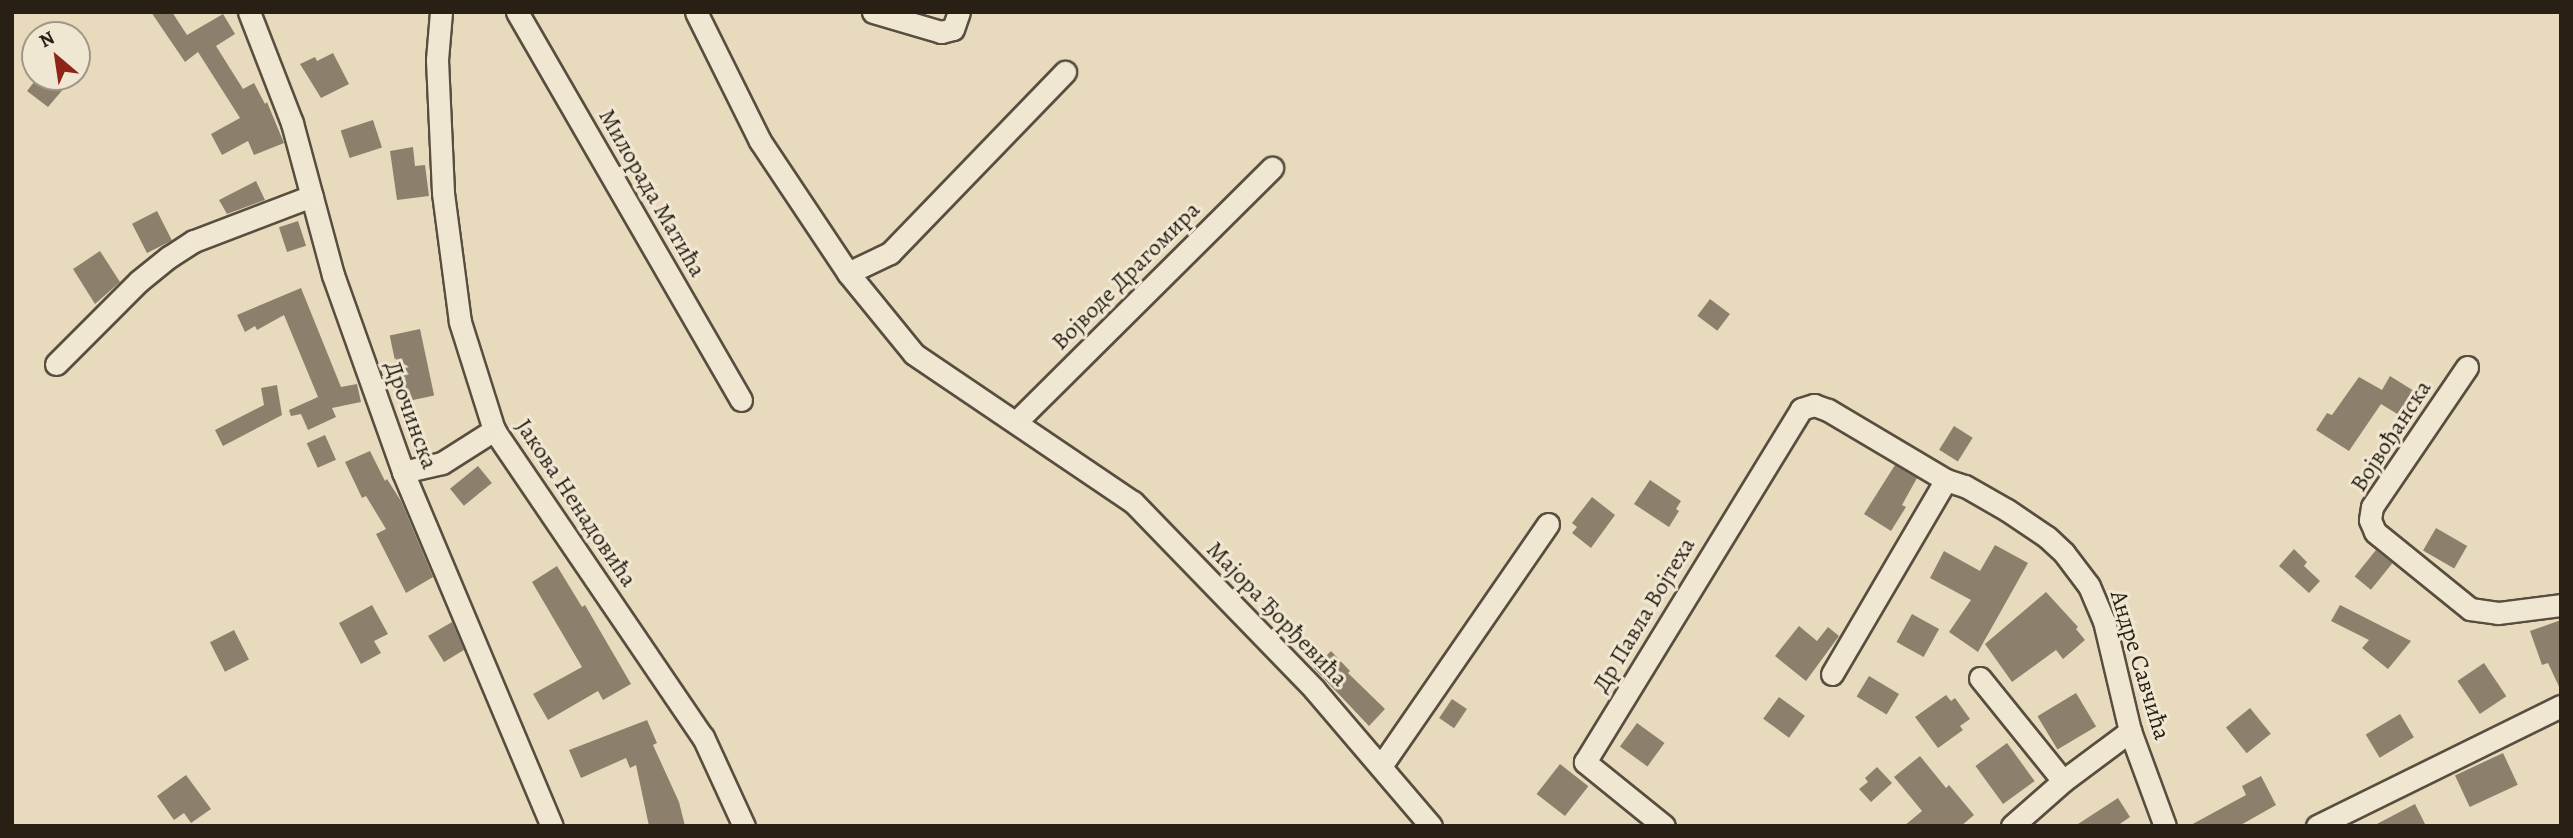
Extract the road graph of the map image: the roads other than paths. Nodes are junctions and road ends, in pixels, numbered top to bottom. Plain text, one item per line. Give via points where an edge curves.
1 (249, 12) edge
2 (441, 12) edge
3 (517, 12) edge
4 (696, 12) edge
5 (873, 12) edge
6 (959, 12) edge
7 (1065, 72) dead end
8 (1272, 168) dead end
9 (312, 196) junction
10 (848, 273) junction
11 (56, 363) dead end
12 (2467, 367) dead end
13 (741, 400) dead end
14 (1801, 409) joint
15 (1016, 422) junction
16 (494, 430) junction
17 (403, 472) junction
18 (1946, 480) junction
19 (1548, 524) dead end
20 (2561, 605) edge
21 (1832, 674) dead end
22 (1980, 678) dead end
23 (2561, 706) edge
24 (2130, 732) junction
25 (1381, 766) junction
26 (2063, 781) junction
27 (552, 826) edge
28 (744, 826) edge
29 (1431, 826) edge
30 (1664, 826) edge
31 (2012, 826) edge
32 (2165, 826) edge
33 (2316, 826) edge

1 - 9 street, Дрочинска via 292,123
2 - 16 street, Јакова Ненадовића via 437,60 443,180 455,284 460,322
3 - 13 street, Милорада Матића
4 - 10 street via 760,141
5 - 6 street via 941,32 953,29
7 - 10 street via 890,253
8 - 15 street, Војводе Драгомира
9 - 11 street via 177,251 139,281
9 - 17 street, Дрочинска via 333,275
10 - 15 street via 914,354
12 - 20 street, Војвођанска via 2372,508 2370,520 2375,532 2470,609 2498,613
14 - 18 street, Андре Савчића via 1814,405 1828,410
14 - 30 street, Др Павла Војтеха via 1585,762
15 - 25 street, Мајора Ђорђевића via 1133,502 1314,689
16 - 17 street via 442,463
16 - 28 street, Јакова Ненадовића via 703,737
17 - 27 street, Дрочинска
18 - 21 street
18 - 24 street, Андре Савчића via 1965,486 2047,537 2078,570 2104,621
19 - 25 street
22 - 26 street
23 - 33 street
24 - 26 street
24 - 32 street, Андре Савчића
25 - 29 street, Мајора Ђорђевића
26 - 31 street

